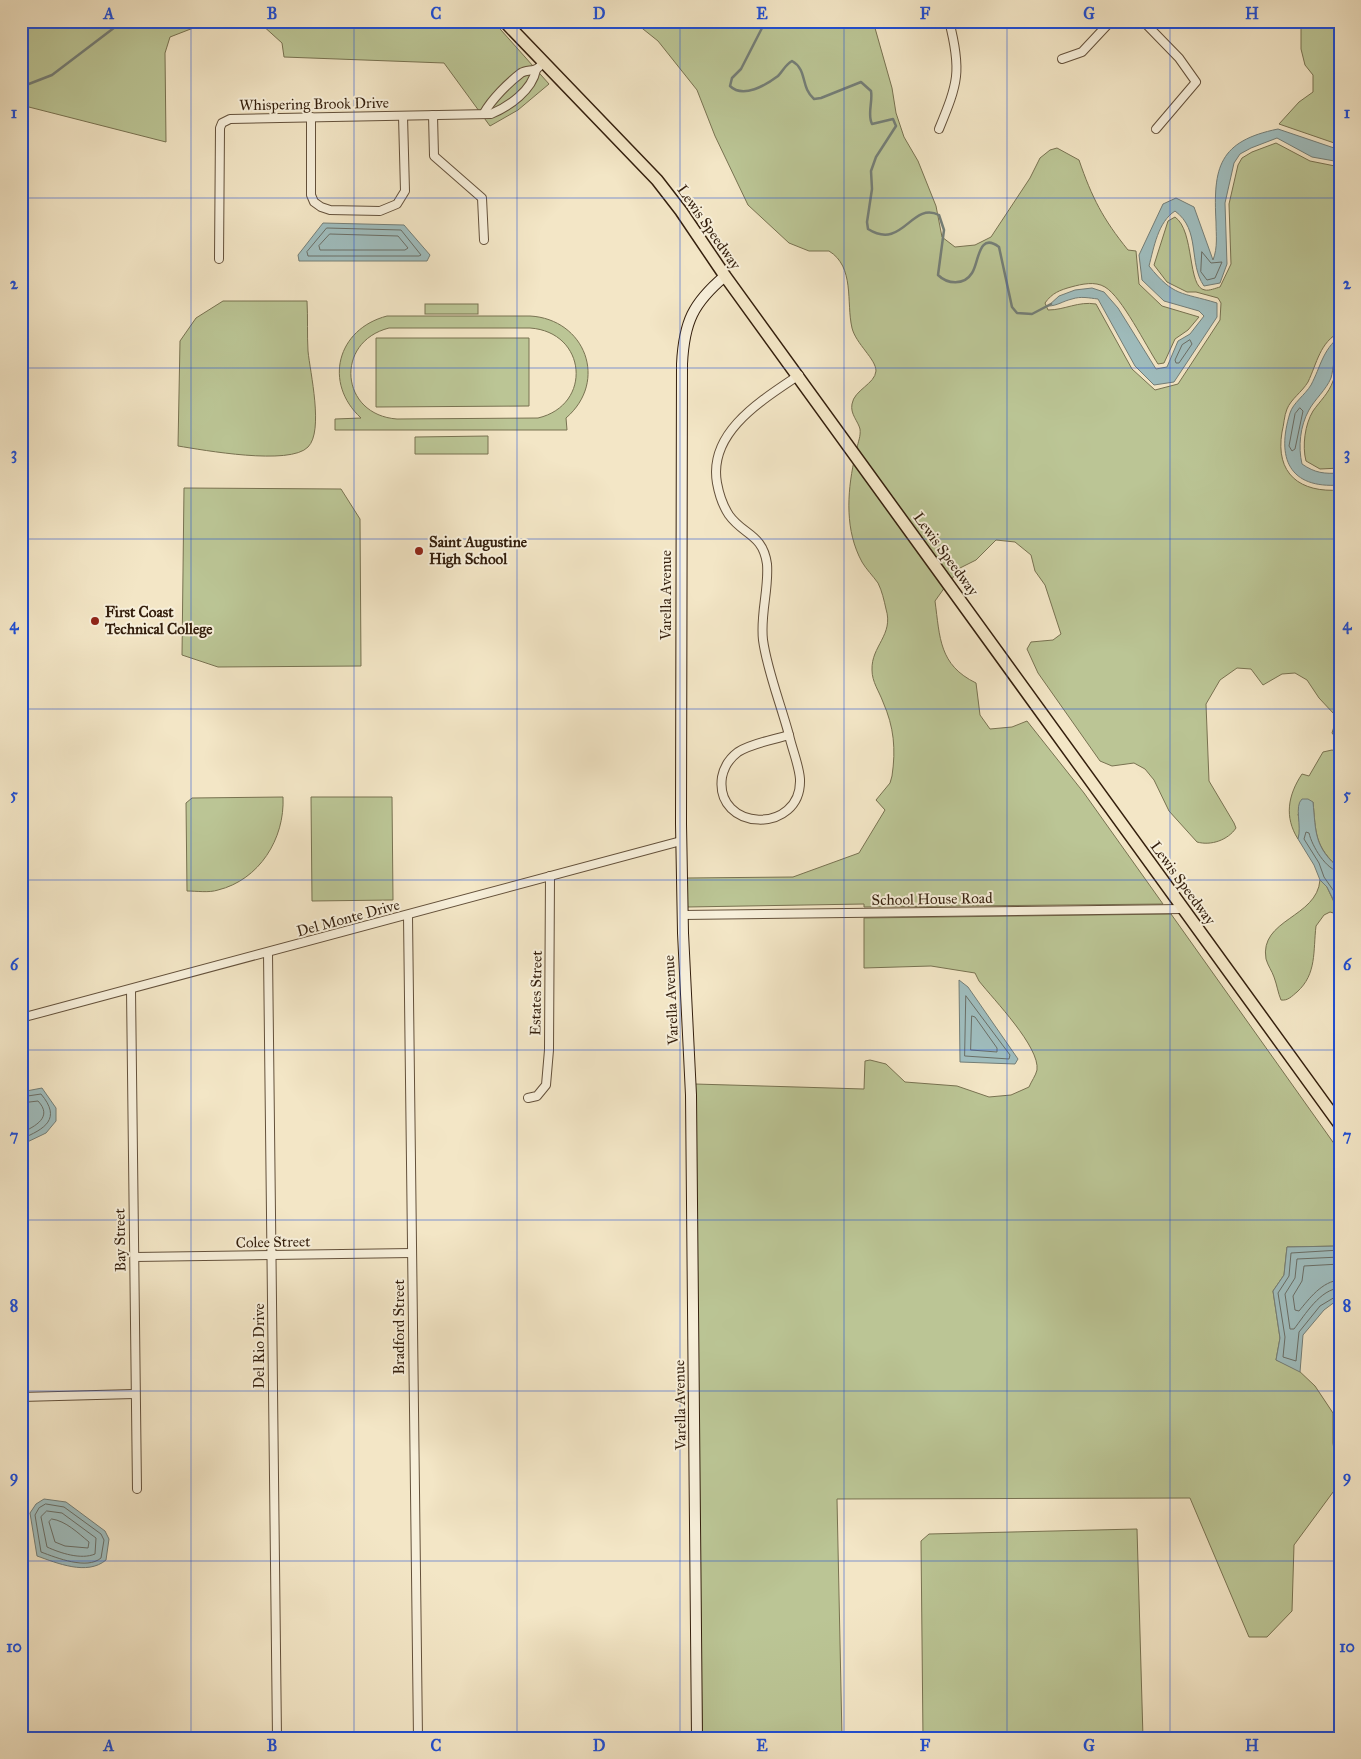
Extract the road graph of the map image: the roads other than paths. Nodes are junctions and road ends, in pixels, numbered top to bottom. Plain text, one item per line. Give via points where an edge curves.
1 (504, 21) edge
2 (948, 21) edge
3 (1111, 21) edge
4 (1143, 21) edge
5 (1062, 59) dead end
6 (540, 66) junction
7 (484, 113) junction
8 (432, 115) junction
9 (403, 116) junction
10 (311, 117) junction
11 (1156, 129) dead end
12 (938, 130) dead end
13 (484, 240) dead end
14 (219, 259) dead end
15 (725, 276) junction
16 (799, 376) junction
17 (788, 735) junction
18 (681, 842) junction
19 (550, 876) junction
20 (1182, 909) junction
21 (682, 915) junction
22 (408, 916) junction
23 (268, 953) junction
24 (131, 990) junction
25 (21, 1018) edge
26 (528, 1098) dead end
27 (1340, 1125) edge
28 (412, 1253) junction
29 (273, 1256) junction
30 (134, 1257) junction
31 (134, 1394) junction
32 (21, 1397) edge
33 (137, 1489) dead end
34 (277, 1738) edge
35 (418, 1738) edge
36 (697, 1738) edge

1 - 6 main road, Lewis Speedway
2 - 12 street via 957,52 957,79
3 - 5 street via 1082,52
4 - 11 street via 1179,58 1196,82
6 - 7 street via 523,71
6 - 7 street, Whispering Brook Drive via 534,82 515,100 498,111
6 - 15 main road, Lewis Speedway via 657,180
7 - 8 street, Whispering Brook Drive
8 - 9 street, Whispering Brook Drive
8 - 13 street via 434,156 482,198
9 - 10 street, Whispering Brook Drive
9 - 10 street via 405,191 397,204 380,211 330,210 314,202
10 - 14 street, Whispering Brook Drive via 230,119 222,123
15 - 16 main road, Lewis Speedway
15 - 18 street, Varella Avenue via 695,306 682,346
16 - 17 street via 764,399 735,426 719,450 716,476 719,495 730,516 762,546 767,564 763,642
16 - 20 main road, Lewis Speedway
17 - 17 street via 800,778 792,805 767,820 740,816 723,794 726,766 738,752
18 - 19 street, Del Monte Drive
18 - 21 street, Varella Avenue
19 - 22 street, Del Monte Drive
19 - 26 street, Estates Street via 546,1086 537,1096
20 - 21 street, School House Road
20 - 27 main road, Lewis Speedway
21 - 36 street, Varella Avenue via 691,1095
22 - 23 street, Del Monte Drive
22 - 28 street, Bradford Street
23 - 24 street, Del Monte Drive
23 - 29 street, Del Rio Drive
24 - 25 street, Del Monte Drive
24 - 30 street, Bay Street
28 - 29 street, Colee Street
28 - 35 street, Bradford Street
29 - 30 street, Colee Street
29 - 34 street, Del Rio Drive
30 - 31 street, Bay Street
31 - 32 street
31 - 33 street, Bay Street

